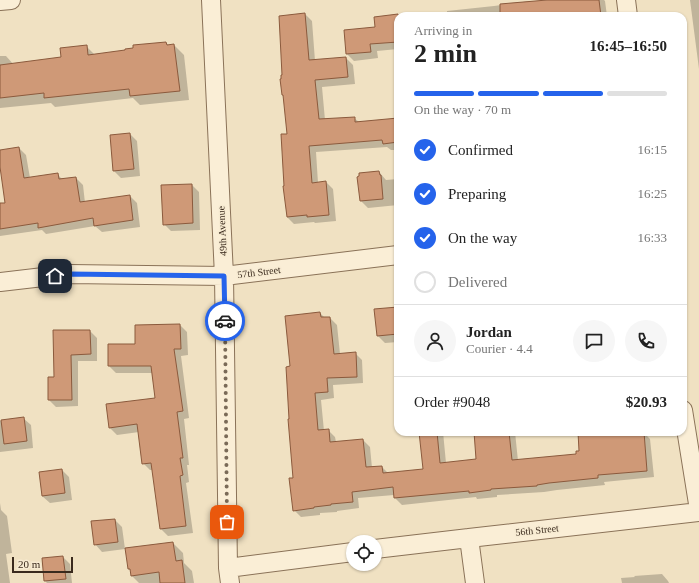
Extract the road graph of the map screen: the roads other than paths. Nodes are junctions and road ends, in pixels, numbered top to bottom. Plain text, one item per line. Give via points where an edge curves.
1 (11, 0) edge
2 (211, 0) edge
3 (626, 0) edge
4 (0, 1) edge
5 (628, 12) edge
6 (394, 255) edge
7 (224, 276) junction
8 (0, 282) edge
9 (687, 435) edge
10 (699, 511) edge
11 (469, 538) junction
12 (382, 548) edge
13 (346, 553) edge
14 (229, 575) edge
15 (475, 583) edge

1 - 4 street
2 - 7 street, 49th Avenue
3 - 5 street
6 - 7 street, 57th Street
7 - 8 street, 57th Street via 69,274
7 - 14 street, 49th Avenue
9 - 10 street
10 - 11 street, 56th Street
11 - 12 street, 56th Street
11 - 15 street
13 - 14 street

